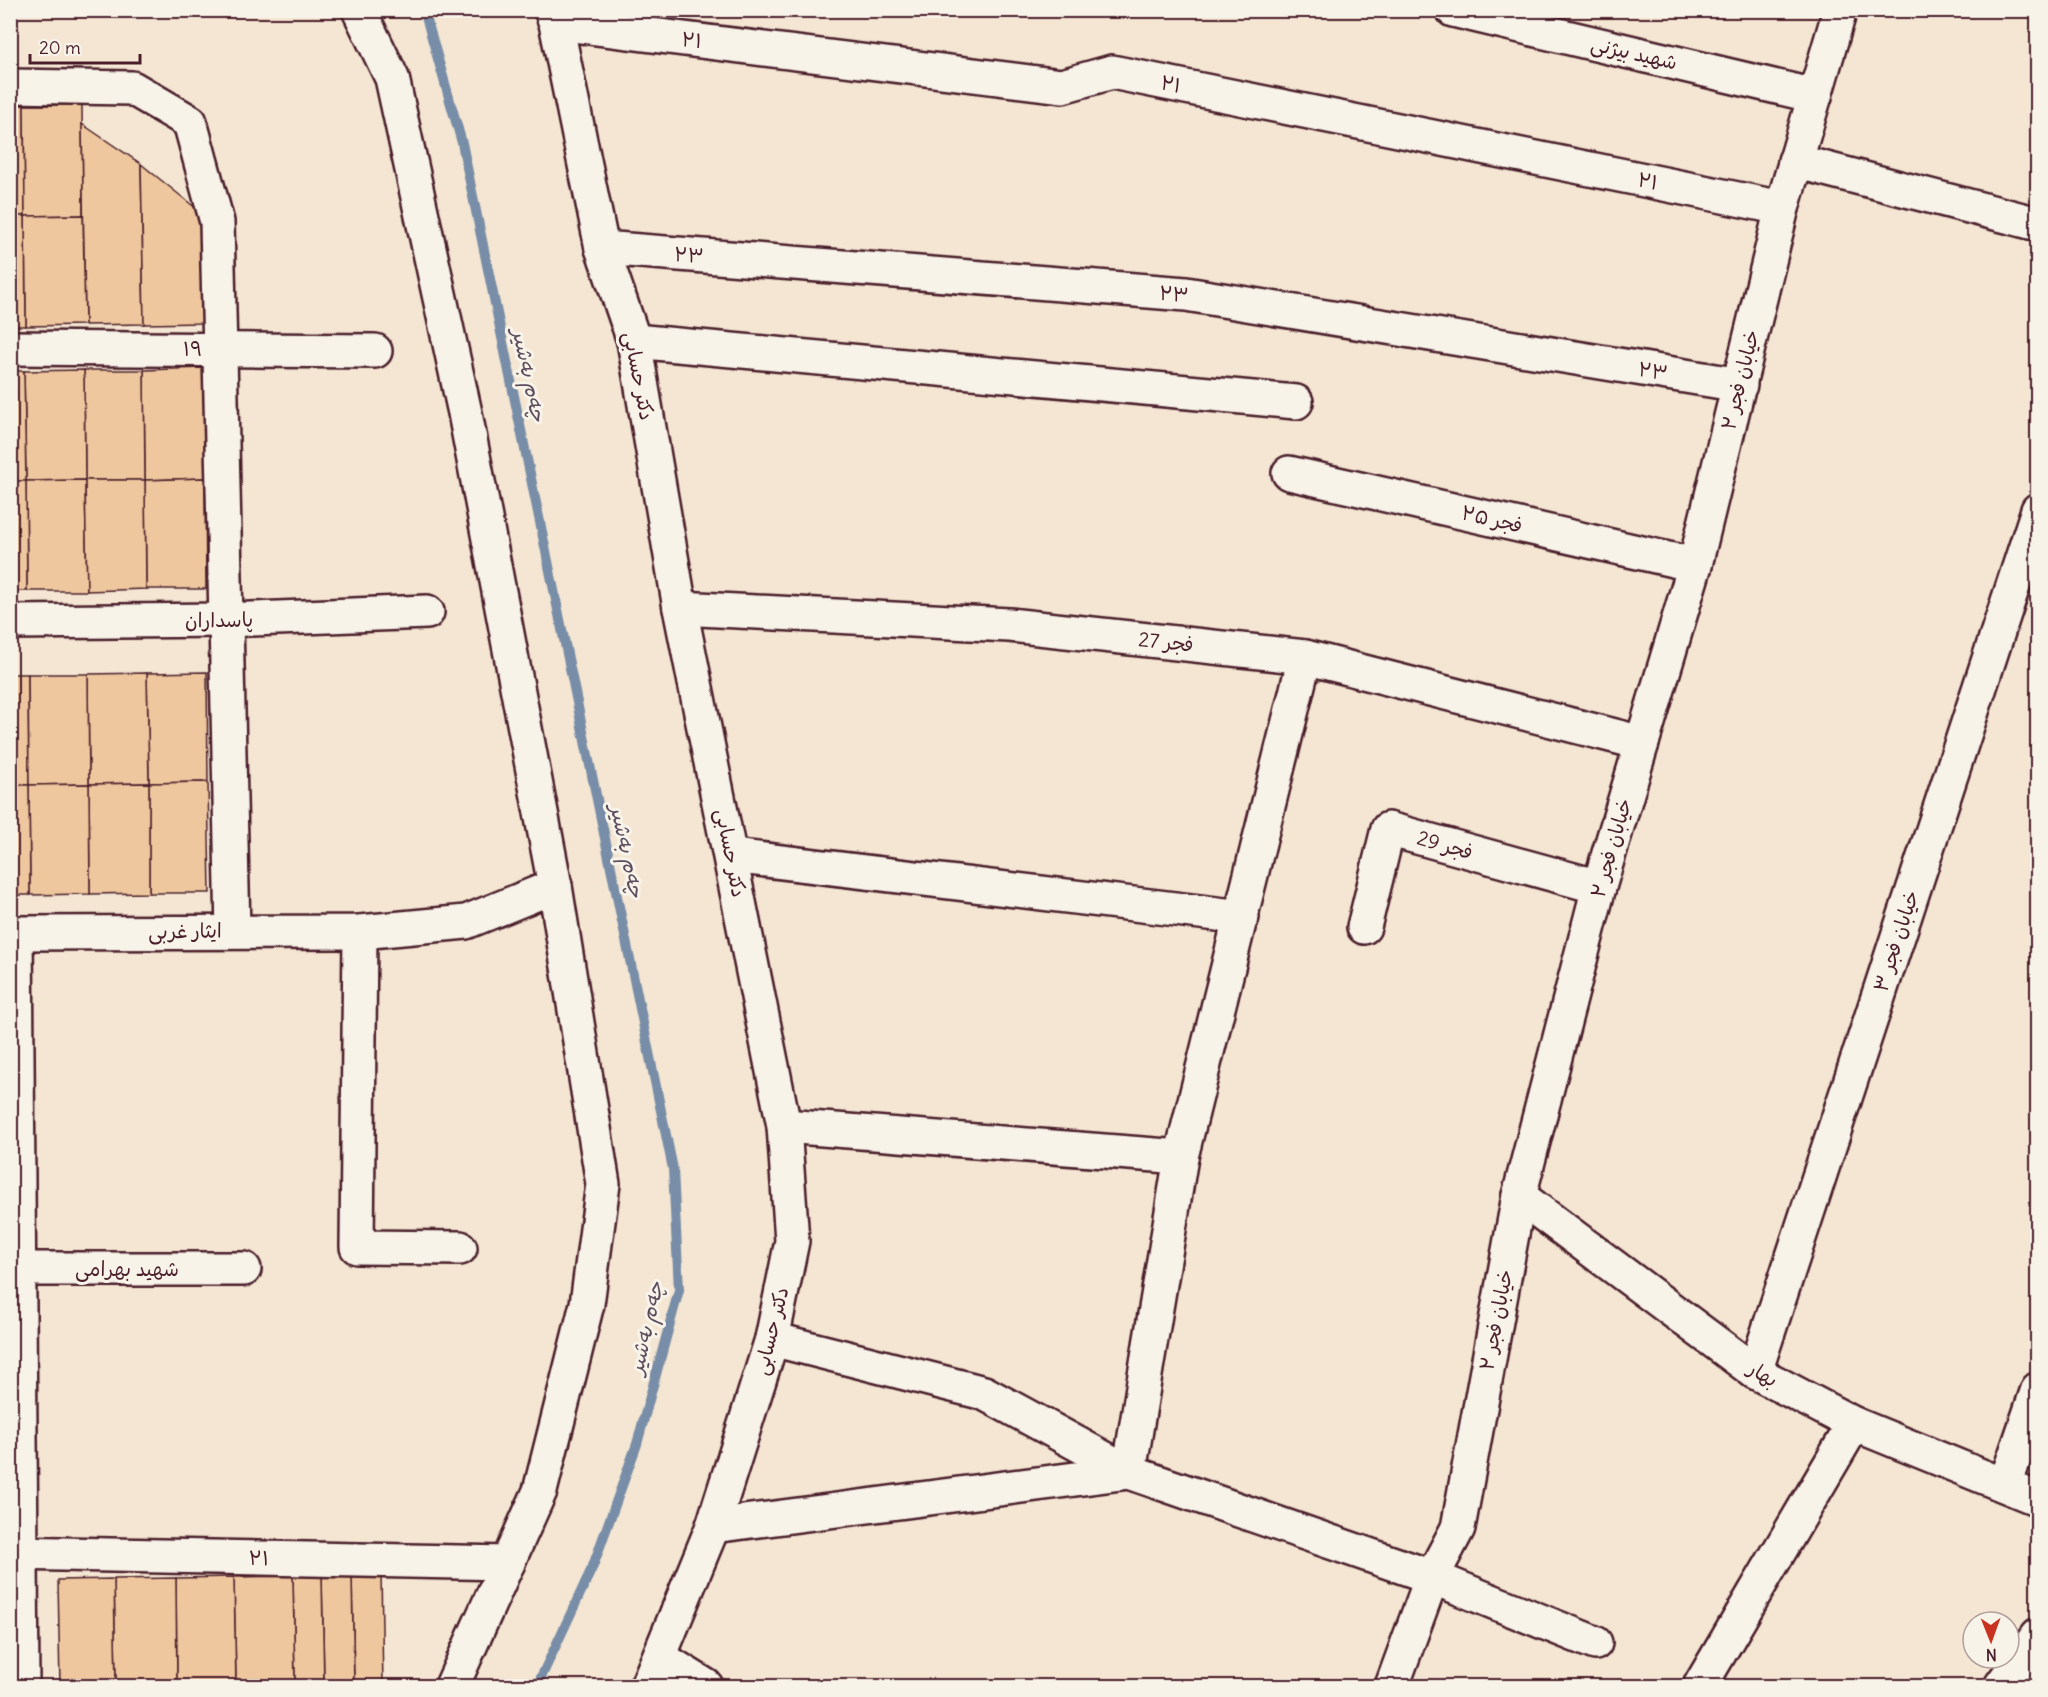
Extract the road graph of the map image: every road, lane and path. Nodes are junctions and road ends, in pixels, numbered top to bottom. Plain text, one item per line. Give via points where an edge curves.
1 (359, 10) edge
2 (1453, 10) edge
3 (1840, 10) edge
4 (553, 17) edge
5 (10, 86) edge
6 (1815, 96) junction
7 (1794, 161) junction
8 (1782, 208) junction
9 (2037, 224) edge
10 (602, 248) junction
11 (634, 341) junction
12 (10, 348) edge
13 (219, 349) junction
14 (375, 351) dead end
15 (1740, 385) junction
16 (1296, 402) dead end
17 (1289, 473) dead end
18 (2037, 510) edge
19 (1695, 565) junction
20 (680, 608) junction
21 (427, 612) dead end
22 (226, 620) junction
23 (10, 622) edge
24 (1305, 657) junction
25 (1642, 743) junction
26 (732, 856) junction
27 (555, 886) junction
28 (1599, 887) junction
29 (1242, 917) junction
30 (1364, 927) dead end
31 (233, 931) junction
32 (360, 932) junction
33 (13, 933) edge
34 (784, 1126) junction
35 (1181, 1157) junction
36 (1519, 1196) junction
37 (460, 1248) dead end
38 (14, 1269) edge
39 (244, 1269) dead end
40 (772, 1339) junction
41 (1755, 1372) junction
42 (2037, 1389) edge
43 (1854, 1424) junction
44 (1129, 1472) junction
45 (2005, 1485) junction
46 (2037, 1499) edge
47 (713, 1526) junction
48 (15, 1553) edge
49 (508, 1563) junction
50 (1432, 1576) junction
51 (2036, 1638) edge
52 (1595, 1643) dead end
53 (654, 1672) edge
54 (22, 1686) edge
55 (452, 1686) edge
56 (706, 1686) edge
57 (1392, 1686) edge
58 (1700, 1686) edge
59 (2001, 1686) edge

1 - 27 street via 392,78 465,413
2 - 6 street, شهید بیژنی
3 - 6 street, خیابان فجر ۲
4 - 8 street, ۲۱ via 1062,86 1112,72
4 - 10 street, دکتر حسابی
5 - 13 street via 132,88 190,122 217,222
6 - 7 street, خیابان فجر ۲
7 - 8 street, خیابان فجر ۲
7 - 9 street
8 - 15 street, خیابان فجر ۲
10 - 11 street, دکتر حسابی
10 - 15 street, ۲۳ via 1186,294
11 - 16 street
11 - 20 street, دکتر حسابی
12 - 13 street, ۱۹
13 - 14 street, ۱۹
13 - 22 street
15 - 19 street, خیابان فجر ۲
17 - 19 street, فجر ۲۵
18 - 41 street, خیابان فجر ۳
19 - 25 street, خیابان فجر ۲
20 - 24 street, فجر 27 via 1009,625
20 - 26 street, دکتر حسابی
21 - 22 street, پاسداران
22 - 23 street, پاسداران
22 - 31 street
24 - 25 street, فجر 27
24 - 29 street
25 - 28 street, خیابان فجر ۲
26 - 29 street
26 - 34 street, دکتر حسابی
27 - 32 street, ایثار غربی via 466,922
27 - 49 street via 603,1184 585,1315 540,1491
28 - 30 street, فجر 29 via 1388,829
28 - 36 street, خیابان فجر ۲
29 - 35 street
31 - 32 street, ایثار غربی
31 - 33 street, ایثار غربی
32 - 37 street via 357,1247
33 - 38 street
34 - 35 street
34 - 40 street, دکتر حسابی via 792,1241
35 - 44 street
36 - 41 street, بهار
36 - 50 street, خیابان فجر ۲ via 1458,1528
38 - 39 street, شهید بهرامی
38 - 48 street
40 - 44 street via 984,1393
40 - 47 street, دکتر حسابی
41 - 43 street, بهار
42 - 45 street
43 - 45 street, بهار
43 - 58 street
44 - 47 street
44 - 50 street
45 - 46 street, بهار
47 - 53 street, دکتر حسابی
48 - 49 street, ۲۱
48 - 54 street
49 - 55 street
50 - 52 street
50 - 57 street, خیابان فجر ۲
51 - 59 street
53 - 56 street

